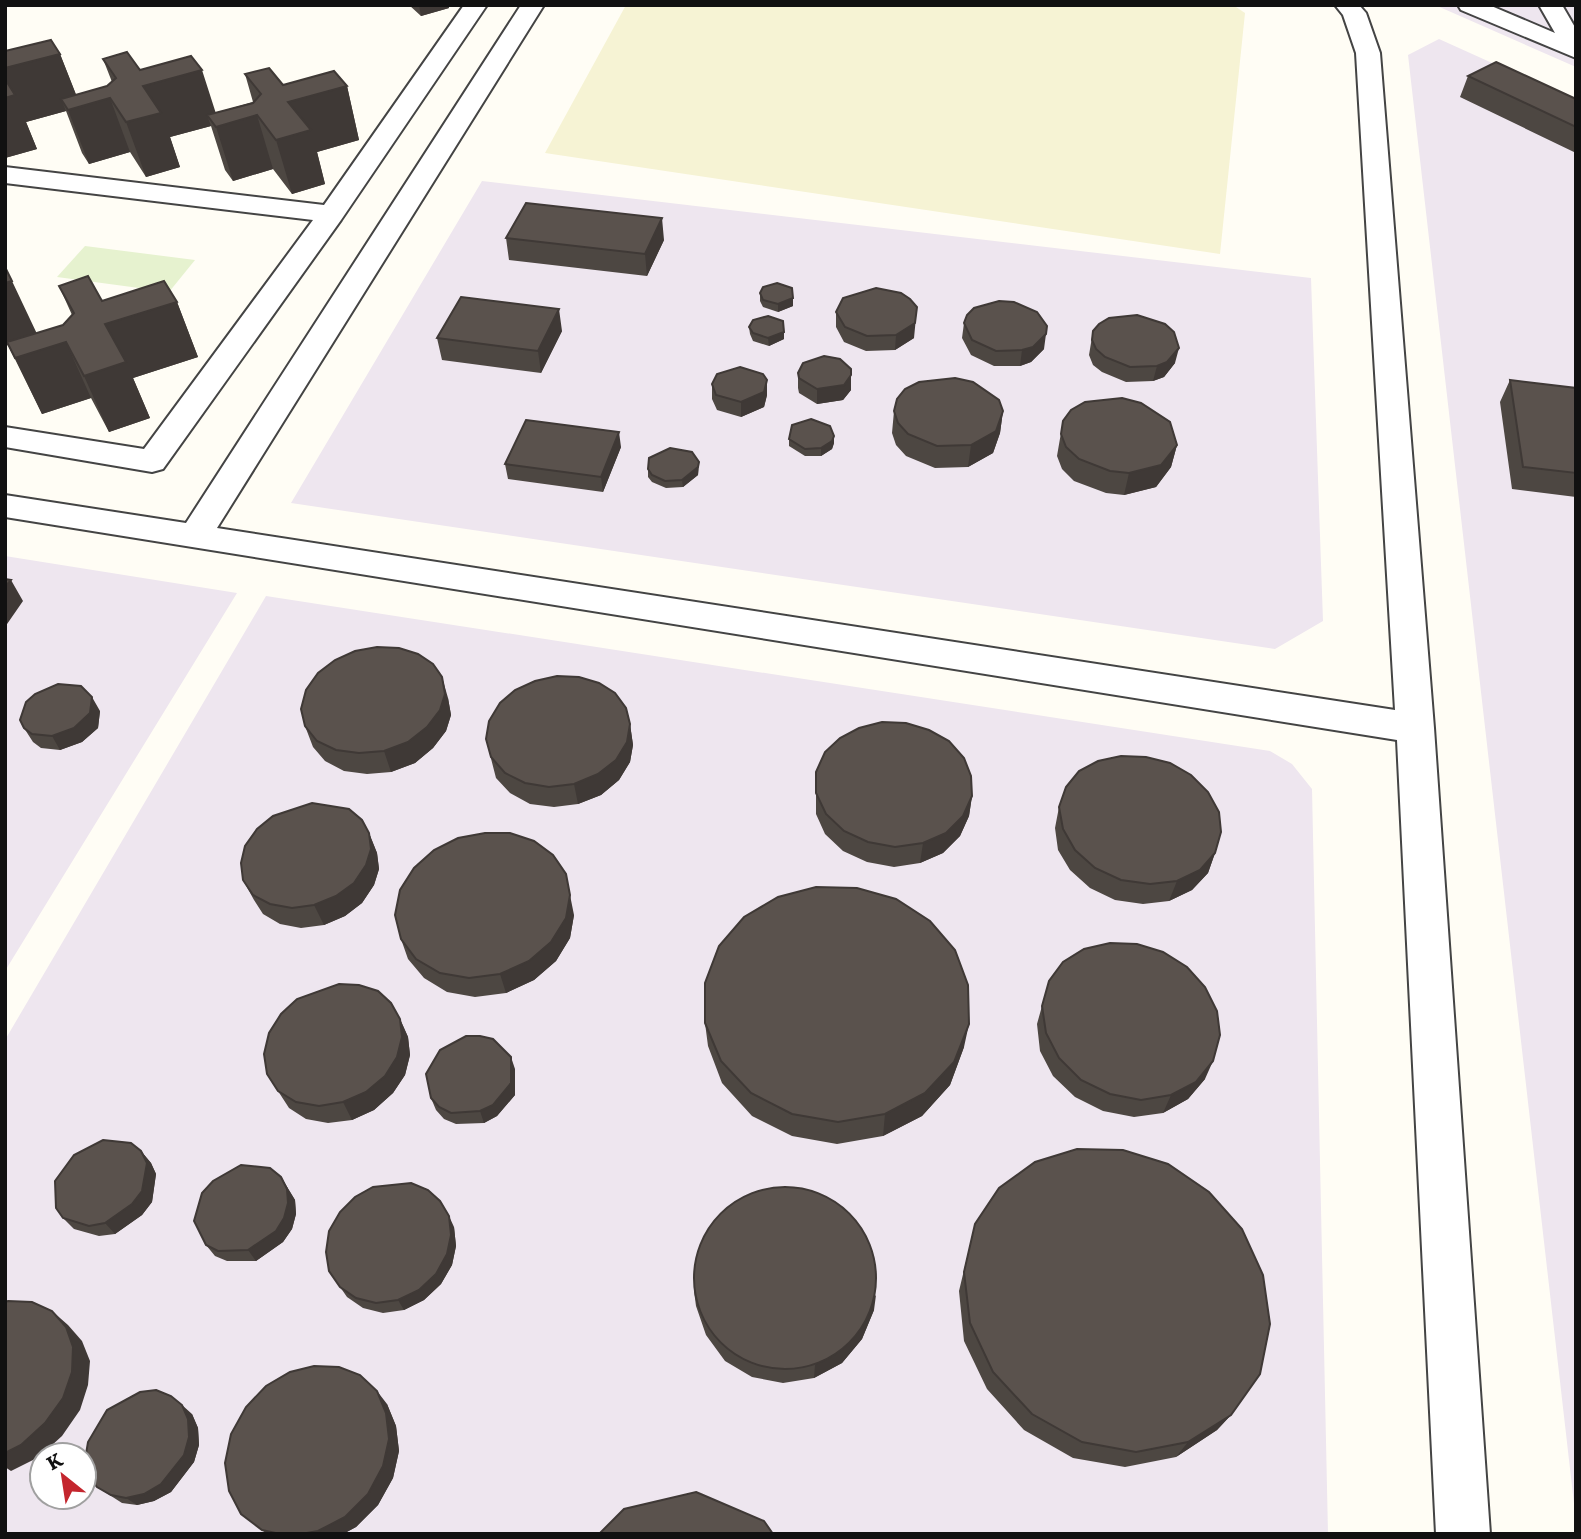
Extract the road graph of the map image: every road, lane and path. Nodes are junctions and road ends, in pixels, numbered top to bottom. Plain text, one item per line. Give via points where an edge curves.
1 (476, 5) edge
2 (533, 5) edge
3 (1346, 5) edge
4 (1469, 5) edge
5 (1550, 5) edge
6 (1576, 50) edge
7 (5, 175) edge
8 (331, 214) junction
9 (5, 437) edge
10 (5, 506) edge
11 (195, 536) junction
12 (1415, 728) junction
13 (1463, 1534) edge

1 - 8 lane
2 - 11 lane
3 - 12 lane via 1354,13 1368,53
4 - 6 lane
5 - 6 lane
7 - 8 lane
8 - 9 lane via 152,461
10 - 11 lane
11 - 12 lane
12 - 13 lane

